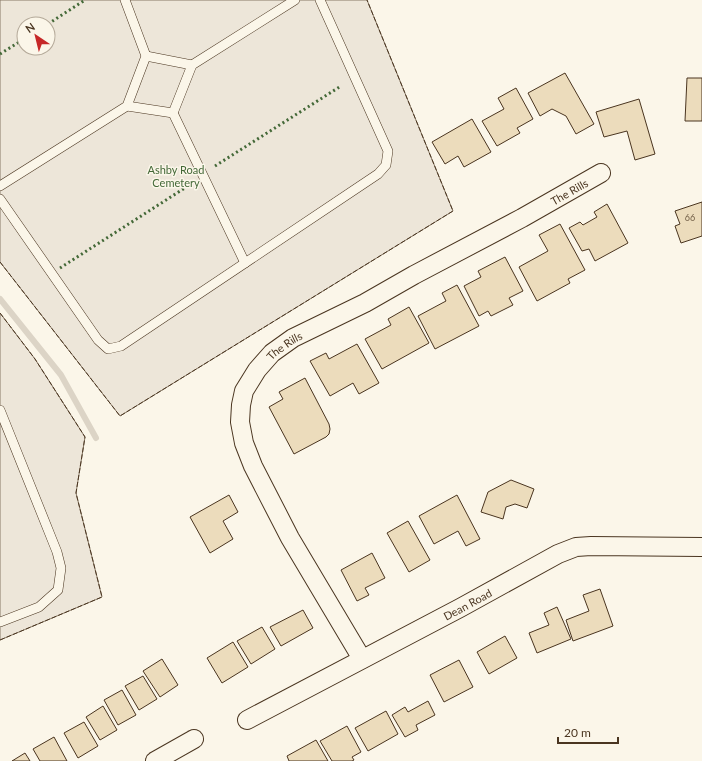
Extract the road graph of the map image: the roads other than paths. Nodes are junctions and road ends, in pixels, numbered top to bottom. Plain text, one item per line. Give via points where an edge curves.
1 (125, 0) edge
2 (295, 0) edge
3 (320, 0) edge
4 (146, 56) junction
5 (192, 64) junction
6 (127, 106) junction
7 (173, 113) junction
8 (601, 173) dead end
9 (0, 186) edge
10 (0, 199) edge
11 (245, 263) junction
12 (0, 410) edge
13 (4, 432) edge
14 (702, 547) edge
15 (0, 622) edge
16 (362, 659) junction
17 (247, 720) dead end
18 (194, 739) dead end
19 (155, 761) edge

1 - 4 lane
2 - 5 lane
3 - 11 lane via 388,151 386,165 378,174
4 - 5 lane
4 - 6 lane
5 - 7 lane
6 - 7 lane
6 - 9 lane
7 - 11 lane
8 - 16 street, The Rills via 366,302 293,338 272,353 244,391 240,422 253,466 290,538
10 - 11 lane via 98,340 108,349 121,346
12 - 13 lane
13 - 15 lane via 61,568 58,590 39,607
14 - 16 street, Dean Road via 576,547 558,554
16 - 17 street, Dean Road
18 - 19 street

